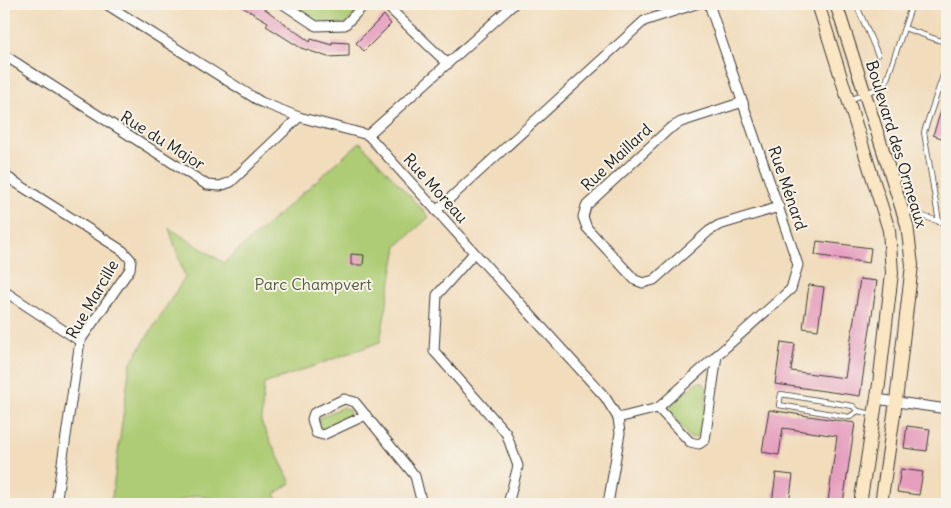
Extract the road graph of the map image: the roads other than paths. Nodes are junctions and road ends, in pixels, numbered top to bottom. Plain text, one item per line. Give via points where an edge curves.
1 (106, 4) edge
2 (282, 4) edge
3 (365, 4) edge
4 (385, 4) edge
5 (514, 4) edge
6 (696, 4) edge
7 (710, 4) edge
8 (818, 4) edge
9 (836, 4) edge
10 (856, 4) edge
11 (912, 4) edge
12 (904, 28) junction
13 (947, 43) edge
14 (4, 55) edge
15 (878, 55) dead end
16 (448, 64) junction
17 (947, 64) edge
18 (865, 95) junction
19 (848, 100) junction
20 (743, 102) junction
21 (299, 117) junction
22 (368, 135) junction
23 (4, 175) edge
24 (779, 207) junction
25 (902, 210) junction
26 (436, 211) junction
27 (939, 222) junction
28 (947, 224) edge
29 (474, 252) junction
30 (4, 291) edge
31 (80, 341) junction
32 (717, 355) junction
33 (876, 399) junction
34 (896, 401) junction
35 (658, 408) junction
36 (947, 409) edge
37 (858, 411) junction
38 (874, 414) junction
39 (366, 415) junction
40 (618, 418) junction
41 (56, 504) edge
42 (422, 504) edge
43 (508, 504) edge
44 (608, 504) edge
45 (860, 504) edge
46 (881, 504) edge

1 - 21 street via 260,102
2 - 3 street via 316,26 345,25
4 - 16 street
5 - 16 street
6 - 26 street via 644,21
7 - 20 street, Rue Ménard
8 - 19 street, Boulevard des Ormeaux
9 - 18 street, Boulevard des Ormeaux
10 - 15 lane
11 - 12 lane
12 - 13 lane
12 - 18 lane via 885,85
14 - 21 street, Rue du Major via 207,185 220,186 231,182
16 - 22 street
17 - 27 lane via 924,132
18 - 19 lane
18 - 25 street, Boulevard des Ormeaux
19 - 33 street, Boulevard des Ormeaux via 889,230 892,266
20 - 24 street, Rue Ménard
20 - 24 street, Rue Maillard via 668,129 586,206 587,228 635,280 643,283 654,280 719,225
21 - 22 street
22 - 26 street, Rue Moreau
23 - 31 street, Rue Marcille via 123,251 130,260 130,269
24 - 32 street, Rue Ménard via 798,265 794,283
25 - 27 lane
25 - 34 street, Boulevard des Ormeaux via 912,265
26 - 29 street, Rue Moreau
27 - 28 lane
29 - 40 street, Rue Moreau via 605,398
29 - 43 street via 437,295 434,351 506,433 518,466
30 - 31 street
31 - 41 street, Rue Marcille
32 - 35 street, Rue Ménard
32 - 35 street via 705,440 699,444 690,442
33 - 34 street
33 - 38 street, Boulevard des Ormeaux
34 - 36 street
34 - 46 street, Boulevard des Ormeaux
35 - 40 street, Rue Ménard
37 - 37 lane via 853,406 781,394 779,405 849,417
37 - 38 lane
38 - 45 street, Boulevard des Ormeaux
39 - 39 street via 355,402 344,399 314,413 312,419 316,433 323,435
39 - 42 street via 416,476
40 - 44 street via 620,433

